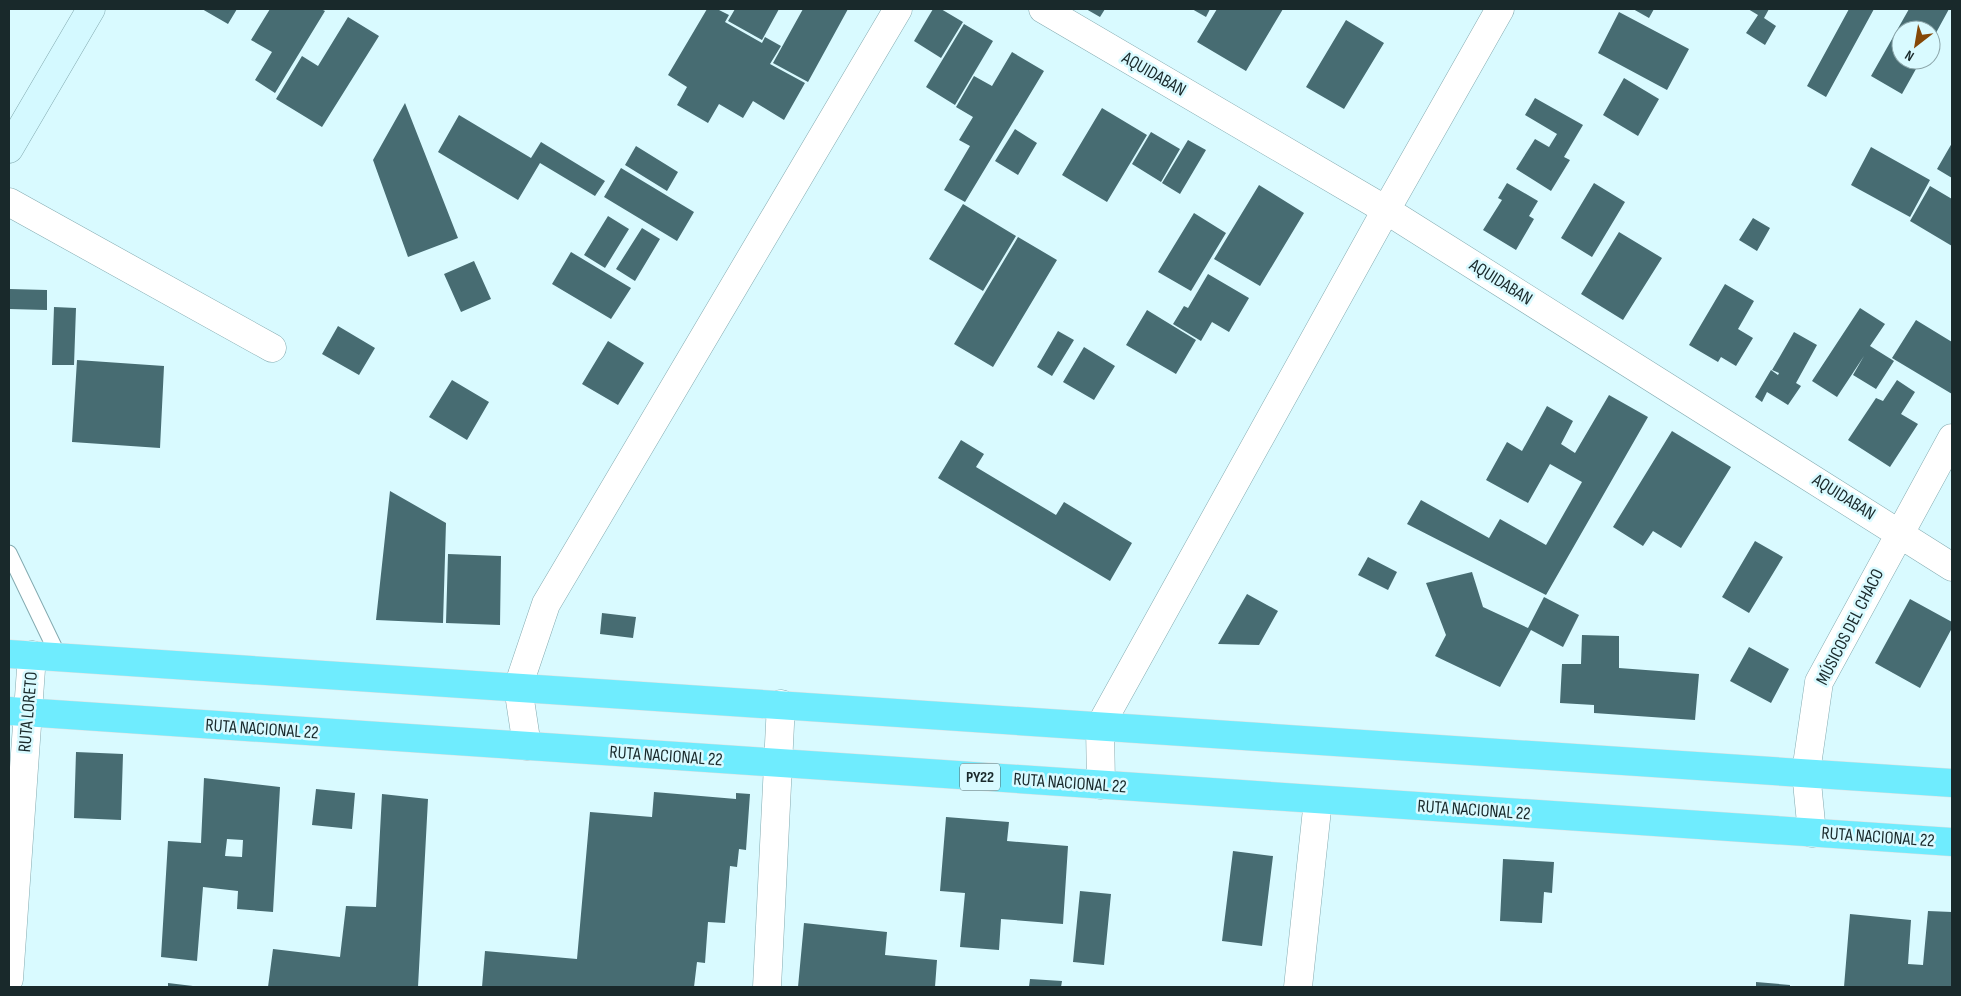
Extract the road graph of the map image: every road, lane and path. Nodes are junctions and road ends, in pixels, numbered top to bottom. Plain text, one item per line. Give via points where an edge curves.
1 (91, 9) edge
2 (898, 9) edge
3 (1043, 9) edge
4 (1500, 9) edge
5 (9, 149) edge
6 (9, 202) edge
7 (1386, 210) junction
8 (272, 348) dead end
9 (1952, 438) edge
10 (1899, 532) junction
11 (9, 553) edge
12 (1952, 567) edge
13 (21, 654) edge
14 (59, 657) junction
15 (518, 687) junction
16 (780, 704) junction
17 (18, 712) edge
18 (1100, 726) junction
19 (527, 746) junction
20 (778, 764) junction
21 (1806, 772) junction
22 (1952, 783) edge
23 (1101, 785) junction
24 (1318, 800) junction
25 (15, 803) edge
26 (1812, 833) junction
27 (1952, 842) edge
28 (9, 979) edge
29 (767, 987) edge
30 (1298, 987) edge

1 - 5 street
2 - 15 street via 546,604
3 - 7 street, AQUIDABAN
4 - 7 street
6 - 8 street
7 - 10 street, AQUIDABAN
7 - 18 street
9 - 10 street, MÚSICOS DEL CHACO
10 - 12 street, AQUIDABAN
10 - 21 street, MÚSICOS DEL CHACO via 1819,682
11 - 14 lane
13 - 14 highway
13 - 17 street, RUTA LORETO
14 - 15 highway
15 - 16 highway
15 - 19 street
16 - 18 highway
16 - 20 street
17 - 19 highway, RUTA NACIONAL 22 / PY22
17 - 25 street, RUTA LORETO
18 - 21 highway
18 - 23 street
19 - 20 highway, RUTA NACIONAL 22 / PY22
20 - 23 highway, RUTA NACIONAL 22 / PY22
20 - 29 street
21 - 22 highway
21 - 26 street, MÚSICOS DEL CHACO
23 - 24 highway, RUTA NACIONAL 22 / PY22
24 - 26 highway, RUTA NACIONAL 22 / PY22
24 - 30 street
25 - 28 street, RUTA LORETO
26 - 27 highway, RUTA NACIONAL 22 / PY22

